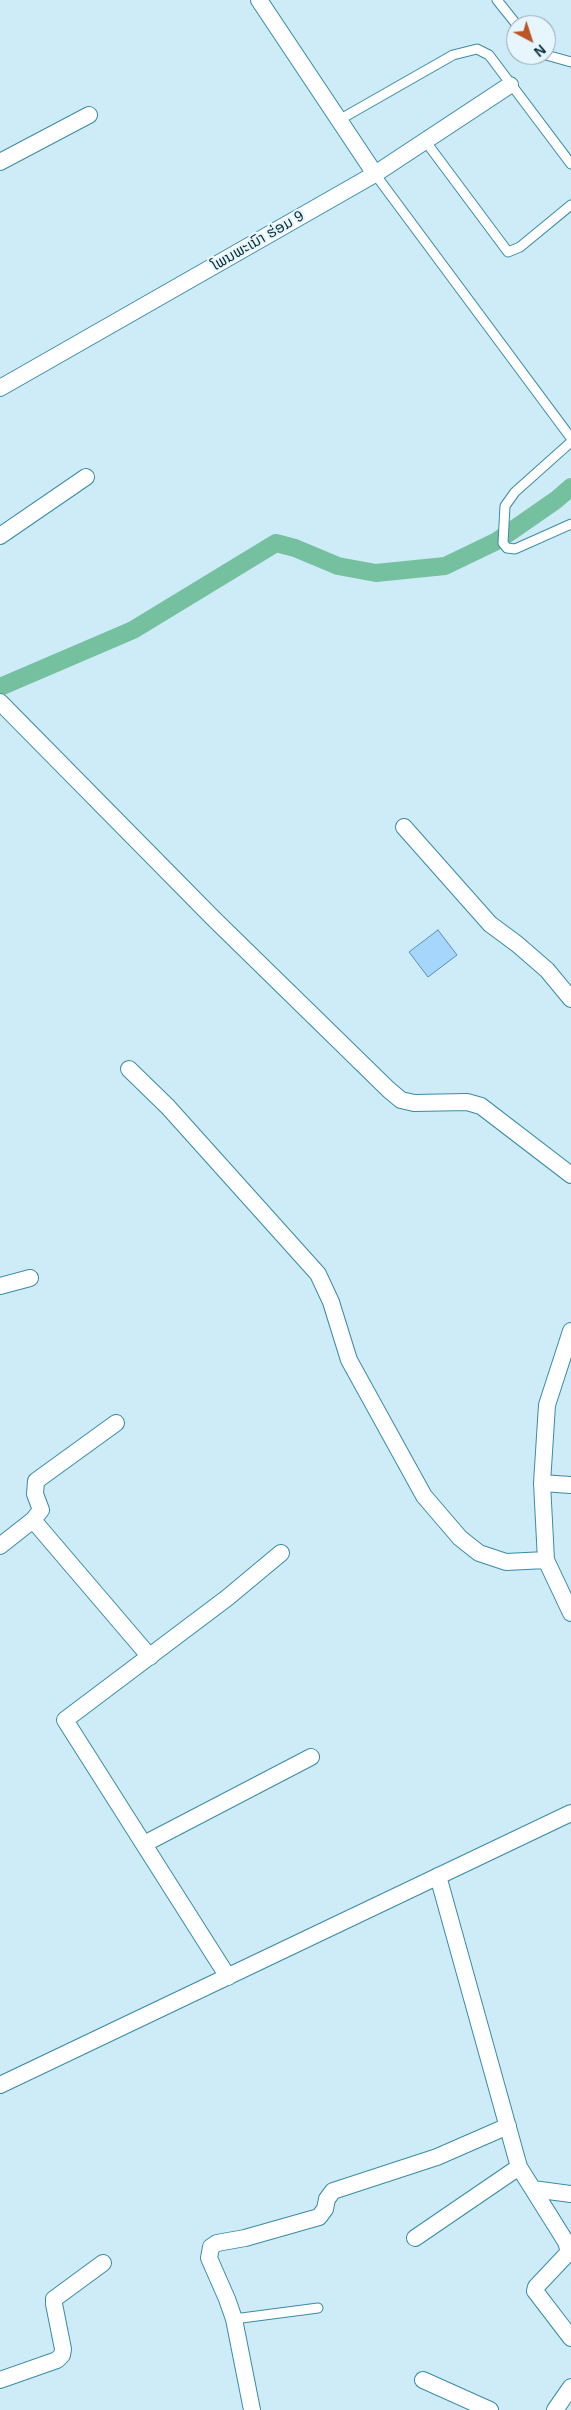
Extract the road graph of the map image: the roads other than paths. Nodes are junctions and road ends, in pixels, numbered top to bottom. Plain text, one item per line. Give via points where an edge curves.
1 (259, 0) edge
2 (497, 0) edge
3 (509, 15) edge
4 (556, 58) edge
5 (571, 62) edge
6 (510, 85) junction
7 (89, 115) dead end
8 (339, 120) junction
9 (426, 142) junction
10 (0, 162) edge
11 (571, 164) edge
12 (375, 174) junction
13 (571, 205) edge
14 (0, 388) edge
15 (571, 438) edge
16 (571, 442) edge
17 (86, 477) dead end
18 (571, 524) edge
19 (0, 536) edge
20 (0, 702) edge
21 (404, 828) dead end
22 (571, 999) edge
23 (129, 1069) dead end
24 (571, 1175) edge
25 (30, 1278) dead end
26 (0, 1286) edge
27 (571, 1331) edge
28 (116, 1423) dead end
29 (542, 1483) junction
30 (571, 1485) edge
31 (33, 1520) junction
32 (0, 1546) edge
33 (281, 1553) dead end
34 (546, 1560) junction
35 (571, 1613) edge
36 (150, 1656) junction
37 (311, 1757) dead end
38 (571, 1813) edge
39 (144, 1844) junction
40 (438, 1876) junction
41 (228, 1977) junction
42 (0, 2085) edge
43 (508, 2126) junction
44 (520, 2167) junction
45 (533, 2189) junction
46 (571, 2194) edge
47 (415, 2238) dead end
48 (103, 2263) dead end
49 (318, 2308) dead end
50 (234, 2319) junction
51 (571, 2338) edge
52 (0, 2380) edge
53 (423, 2380) dead end
54 (571, 2387) edge
55 (252, 2410) edge
56 (490, 2410) edge
57 (555, 2410) edge

1 - 8 street
2 - 3 lane
4 - 5 lane
6 - 8 lane via 489,55 477,49 453,55
6 - 9 street, ໂພນພະເນົາ ຮ່ອມ 9
6 - 11 lane
7 - 10 street
8 - 12 street
9 - 12 street, ໂພນພະເນົາ ຮ່ອມ 9
9 - 13 lane via 508,252 520,247
12 - 14 street, ໂພນພະເນົາ ຮ່ອມ 9
12 - 15 lane
16 - 18 lane via 515,492 505,506 502,543 515,549
17 - 19 street
20 - 24 street via 214,919 401,1100 414,1103 467,1102 481,1106
21 - 22 street via 490,924 547,970
23 - 34 street via 168,1107 318,1274 331,1302 349,1360 424,1496 460,1538 479,1553 506,1562
25 - 26 street
27 - 29 street via 547,1406
28 - 31 street via 36,1481 35,1494 41,1509
29 - 30 street
29 - 34 street
31 - 32 street
31 - 36 street
33 - 36 street
34 - 35 street
36 - 39 street via 65,1720
37 - 39 street
38 - 40 street
39 - 41 street
40 - 41 street
40 - 43 street
41 - 42 street
43 - 44 street
43 - 50 street via 437,2157 333,2191 319,2217 211,2247 209,2258
44 - 45 street
44 - 47 street
45 - 46 street
45 - 51 street via 569,2252 535,2291
48 - 52 street via 54,2299 62,2355 57,2360
49 - 50 lane
50 - 55 street
53 - 56 street
54 - 57 street

